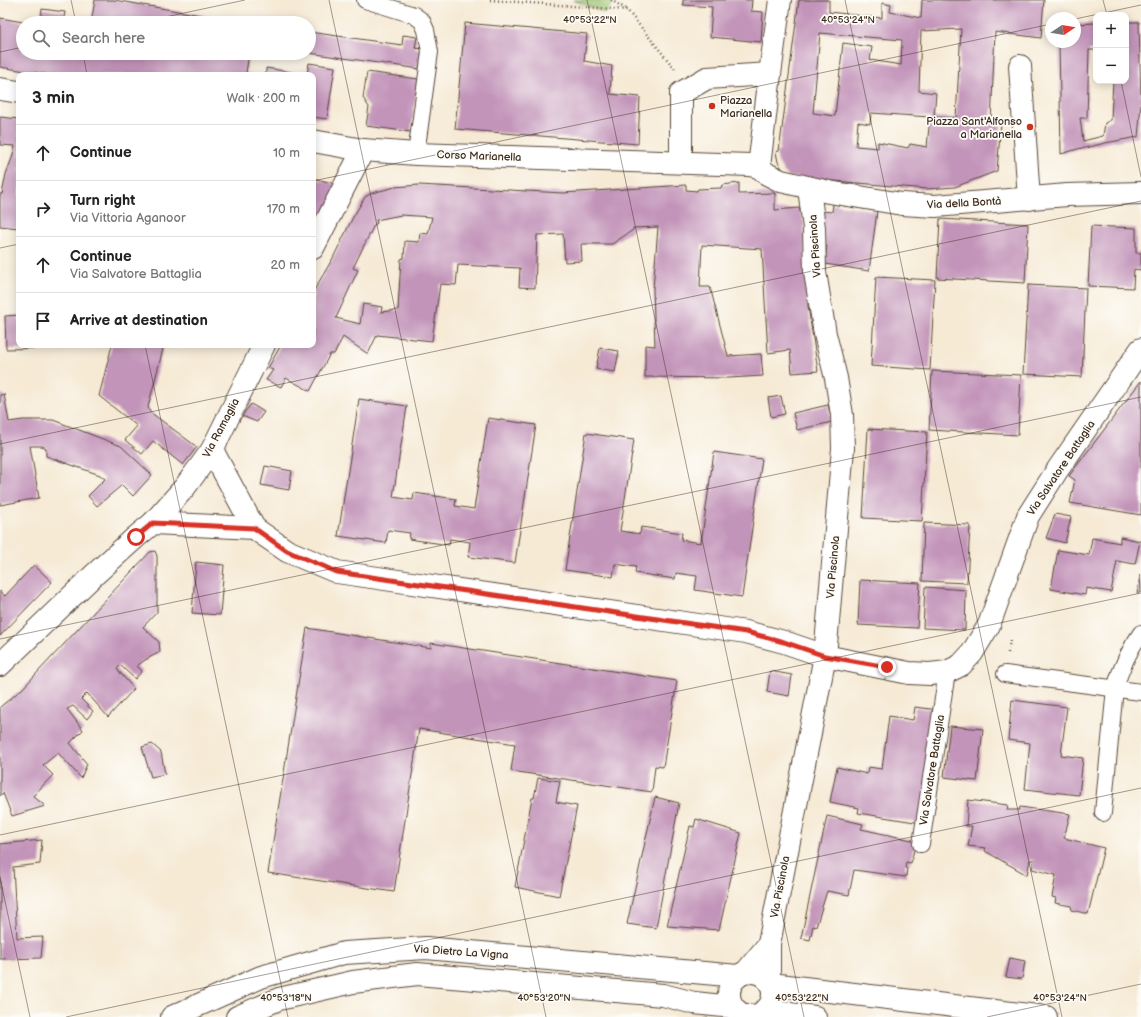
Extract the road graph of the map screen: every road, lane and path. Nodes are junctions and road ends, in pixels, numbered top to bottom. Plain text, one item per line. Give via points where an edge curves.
1 (365, 0) edge
2 (490, 0) edge
3 (612, 0) edge
4 (780, 0) edge
5 (627, 10) junction
6 (1020, 66) dead end
7 (770, 74) junction
8 (691, 88) junction
9 (0, 89) edge
10 (16, 92) edge
11 (316, 142) edge
12 (363, 150) junction
13 (416, 154) junction
14 (681, 162) junction
15 (763, 171) junction
16 (809, 188) junction
17 (1141, 193) edge
18 (1029, 199) junction
19 (316, 242) edge
20 (263, 348) edge
21 (1141, 349) edge
22 (212, 450) junction
23 (153, 523) junction
24 (254, 528) junction
25 (1141, 633) edge
26 (1011, 636) dead end
27 (825, 656) junction
28 (0, 665) edge
29 (947, 672) junction
30 (1005, 674) joint
31 (1115, 688) junction
32 (1141, 692) edge
33 (1103, 813) dead end
34 (921, 844) dead end
35 (769, 944) junction
36 (742, 974) junction
37 (770, 982) junction
38 (744, 1012) edge
39 (172, 1017) edge
40 (238, 1017) edge
41 (815, 1017) edge
42 (1046, 1017) edge

1 - 13 lane via 414,15 422,21 426,30 430,52
2 - 5 path
3 - 5 path
4 - 7 street
5 - 8 path
6 - 18 street
7 - 8 street via 707,78
7 - 15 street
8 - 14 street via 681,93
9 - 10 street
11 - 12 street, Corso Marianella
12 - 13 street, Corso Marianella
12 - 19 street
13 - 14 street, Corso Marianella
14 - 15 street via 750,165
15 - 16 street, Via della Bontà via 781,181
16 - 18 street, Via della Bontà via 902,204 935,206
16 - 27 street, Via Piscinola via 814,228 815,272 825,334 836,378 843,435
17 - 18 street, Via della Bontà
20 - 22 street, Via Ramaglia
21 - 29 street, Via Salvatore Battaglia via 1028,516 989,625 972,654 961,665
22 - 23 street, Via Ramaglia via 186,487
22 - 24 street
23 - 24 street
23 - 28 street, Via Ramaglia via 94,574
24 - 27 street, Via Salvatore Battaglia via 287,551 337,572 746,632
25 - 31 lane via 1128,652
26 - 30 path
27 - 29 street, Via Salvatore Battaglia via 909,673
27 - 35 street, Via Piscinola
29 - 34 lane, Via Salvatore Battaglia
30 - 31 lane
31 - 32 lane
31 - 33 lane
35 - 36 street, Via Piscinola
35 - 37 street, Via Piscinola
36 - 37 street via 754,972
36 - 38 street via 732,982 730,999
36 - 39 street, Via Dietro La Vigna via 426,948 344,953 261,977
37 - 38 street via 773,996 770,1005
37 - 42 street
38 - 40 street via 663,996 417,974 353,982 278,999
38 - 41 street

